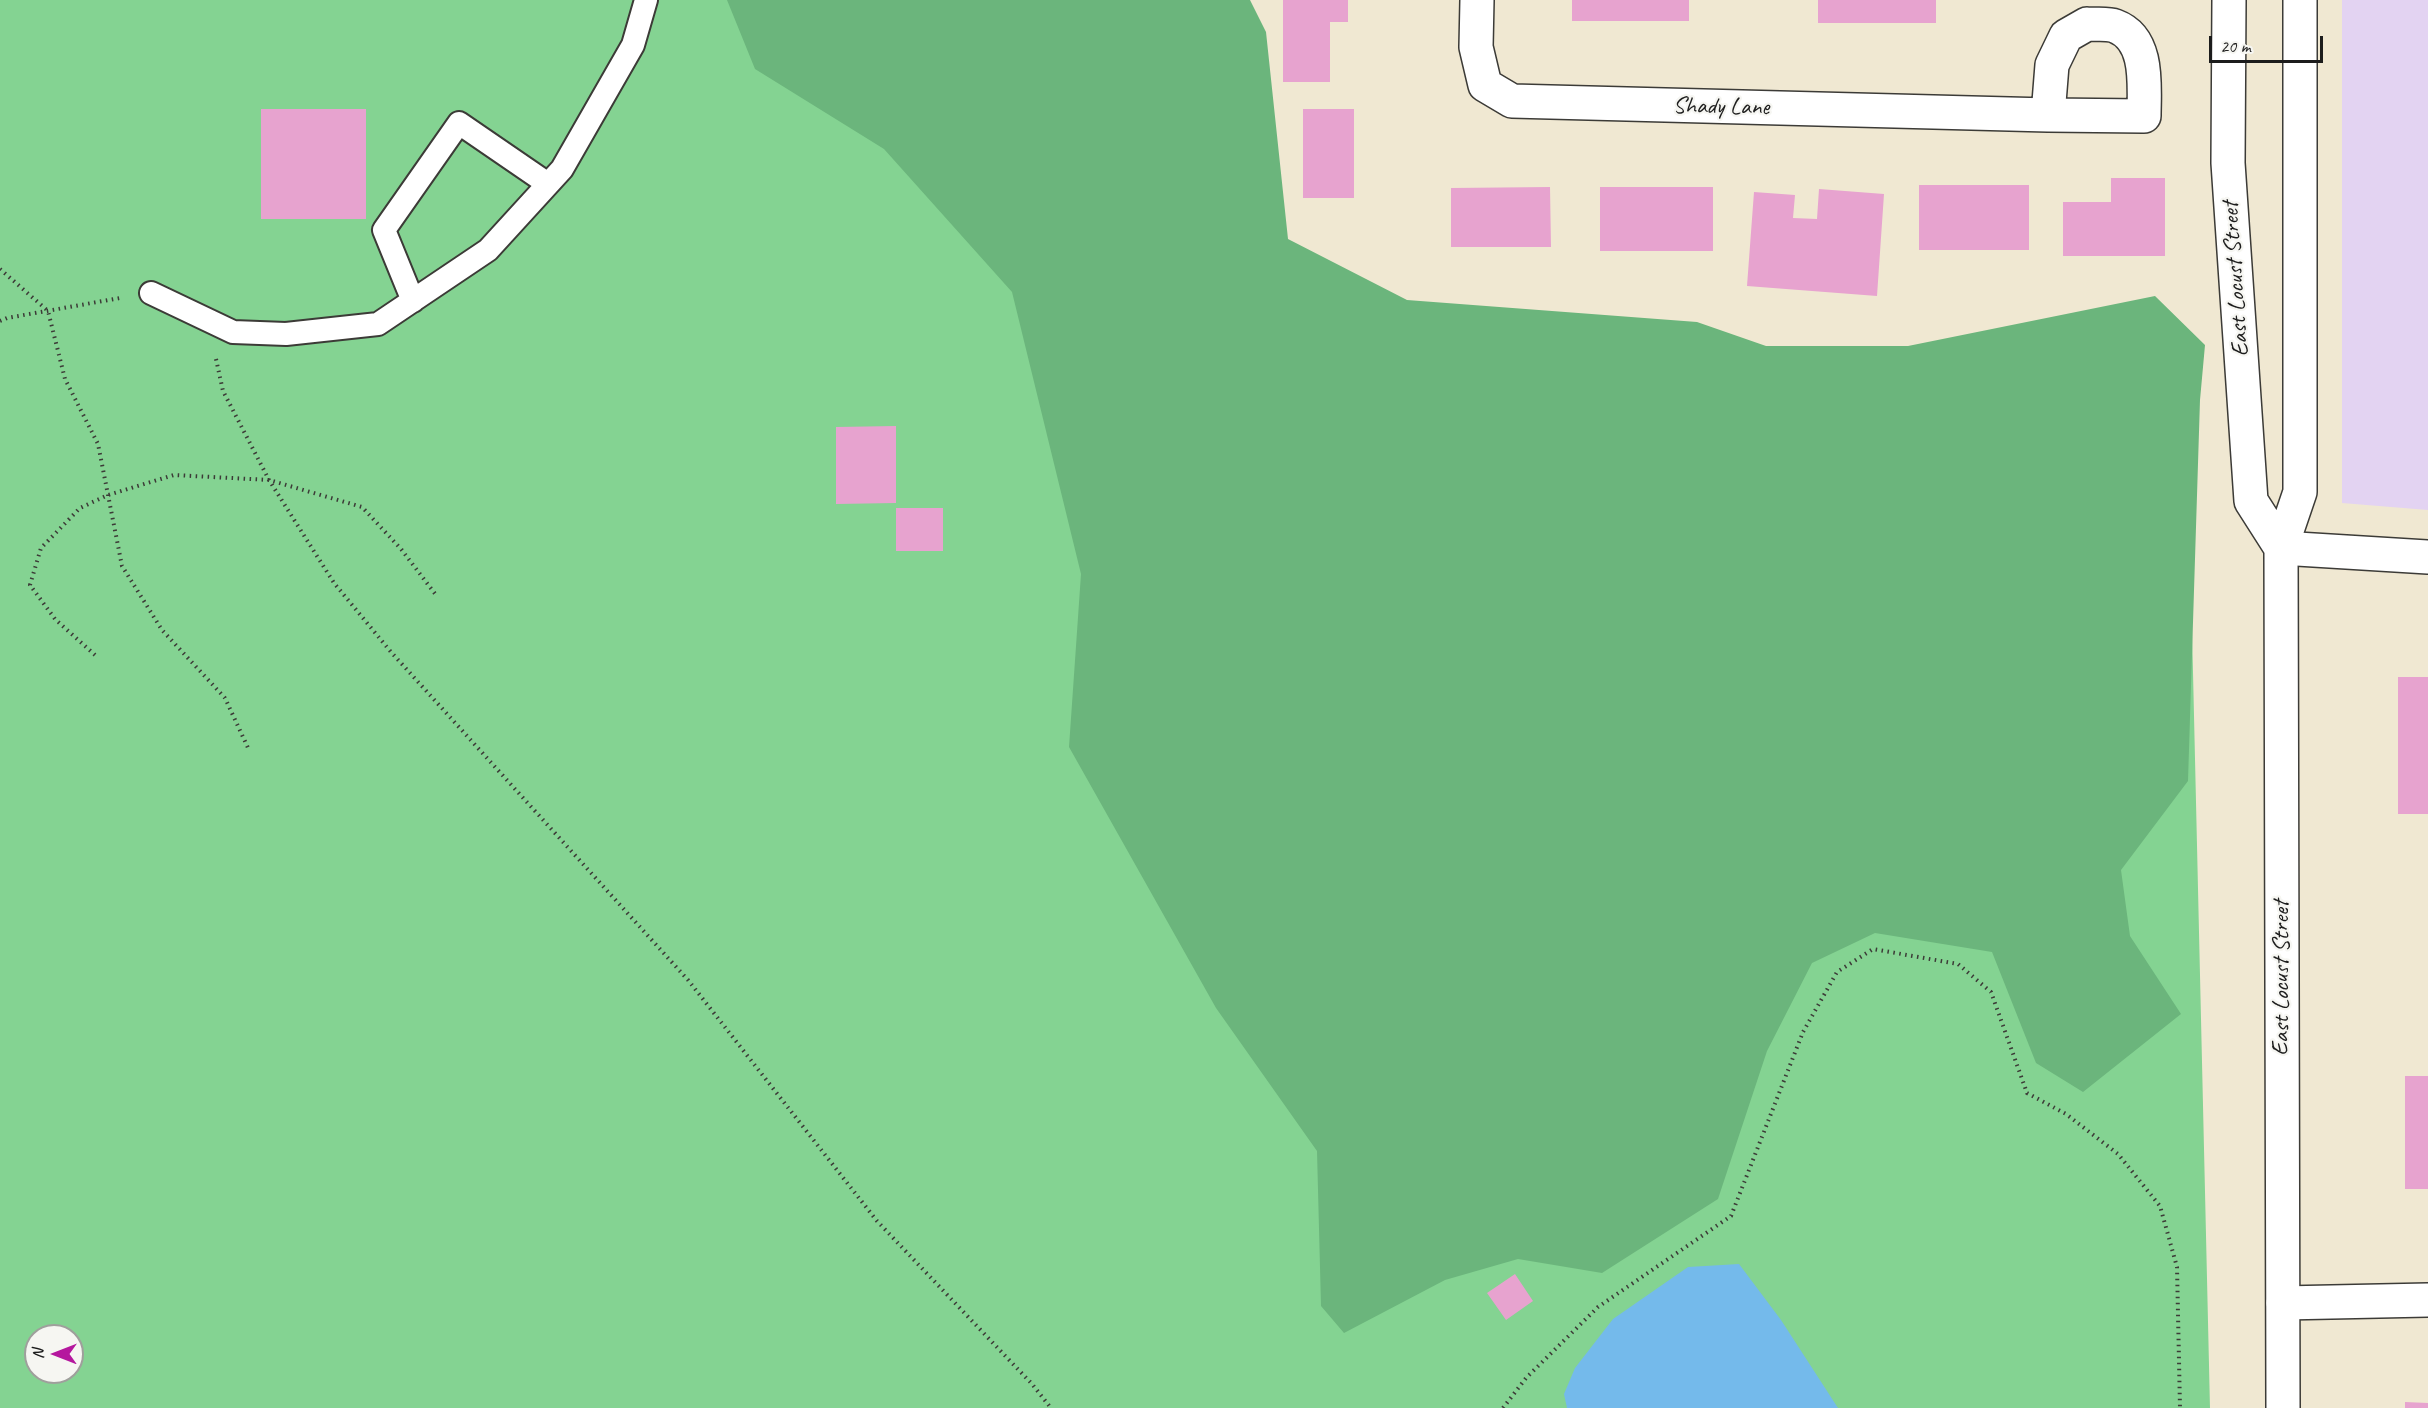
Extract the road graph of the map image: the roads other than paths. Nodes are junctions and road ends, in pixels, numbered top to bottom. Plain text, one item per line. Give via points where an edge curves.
1 (646, 0) edge
2 (1477, 0) edge
3 (2229, 0) edge
4 (2300, 0) edge
5 (2048, 115) dead end
6 (548, 184) junction
7 (151, 293) road end
8 (413, 301) junction
9 (2281, 548) junction
10 (2428, 557) edge
11 (2428, 1300) edge
12 (2283, 1303) junction
13 (2283, 1408) edge

1 - 6 lane via 633,45 562,169
2 - 5 main road, Shady Lane via 1476,47 1485,85 1512,101
3 - 9 main road, East Locust Street via 2228,163 2251,501
4 - 9 main road, East Locust Street via 2300,492
6 - 8 lane via 488,250
6 - 8 lane via 459,123 384,230
7 - 8 lane via 233,332 285,334 378,324
9 - 10 main road
9 - 12 main road, East Locust Street
11 - 12 main road
12 - 13 main road, East Locust Street

